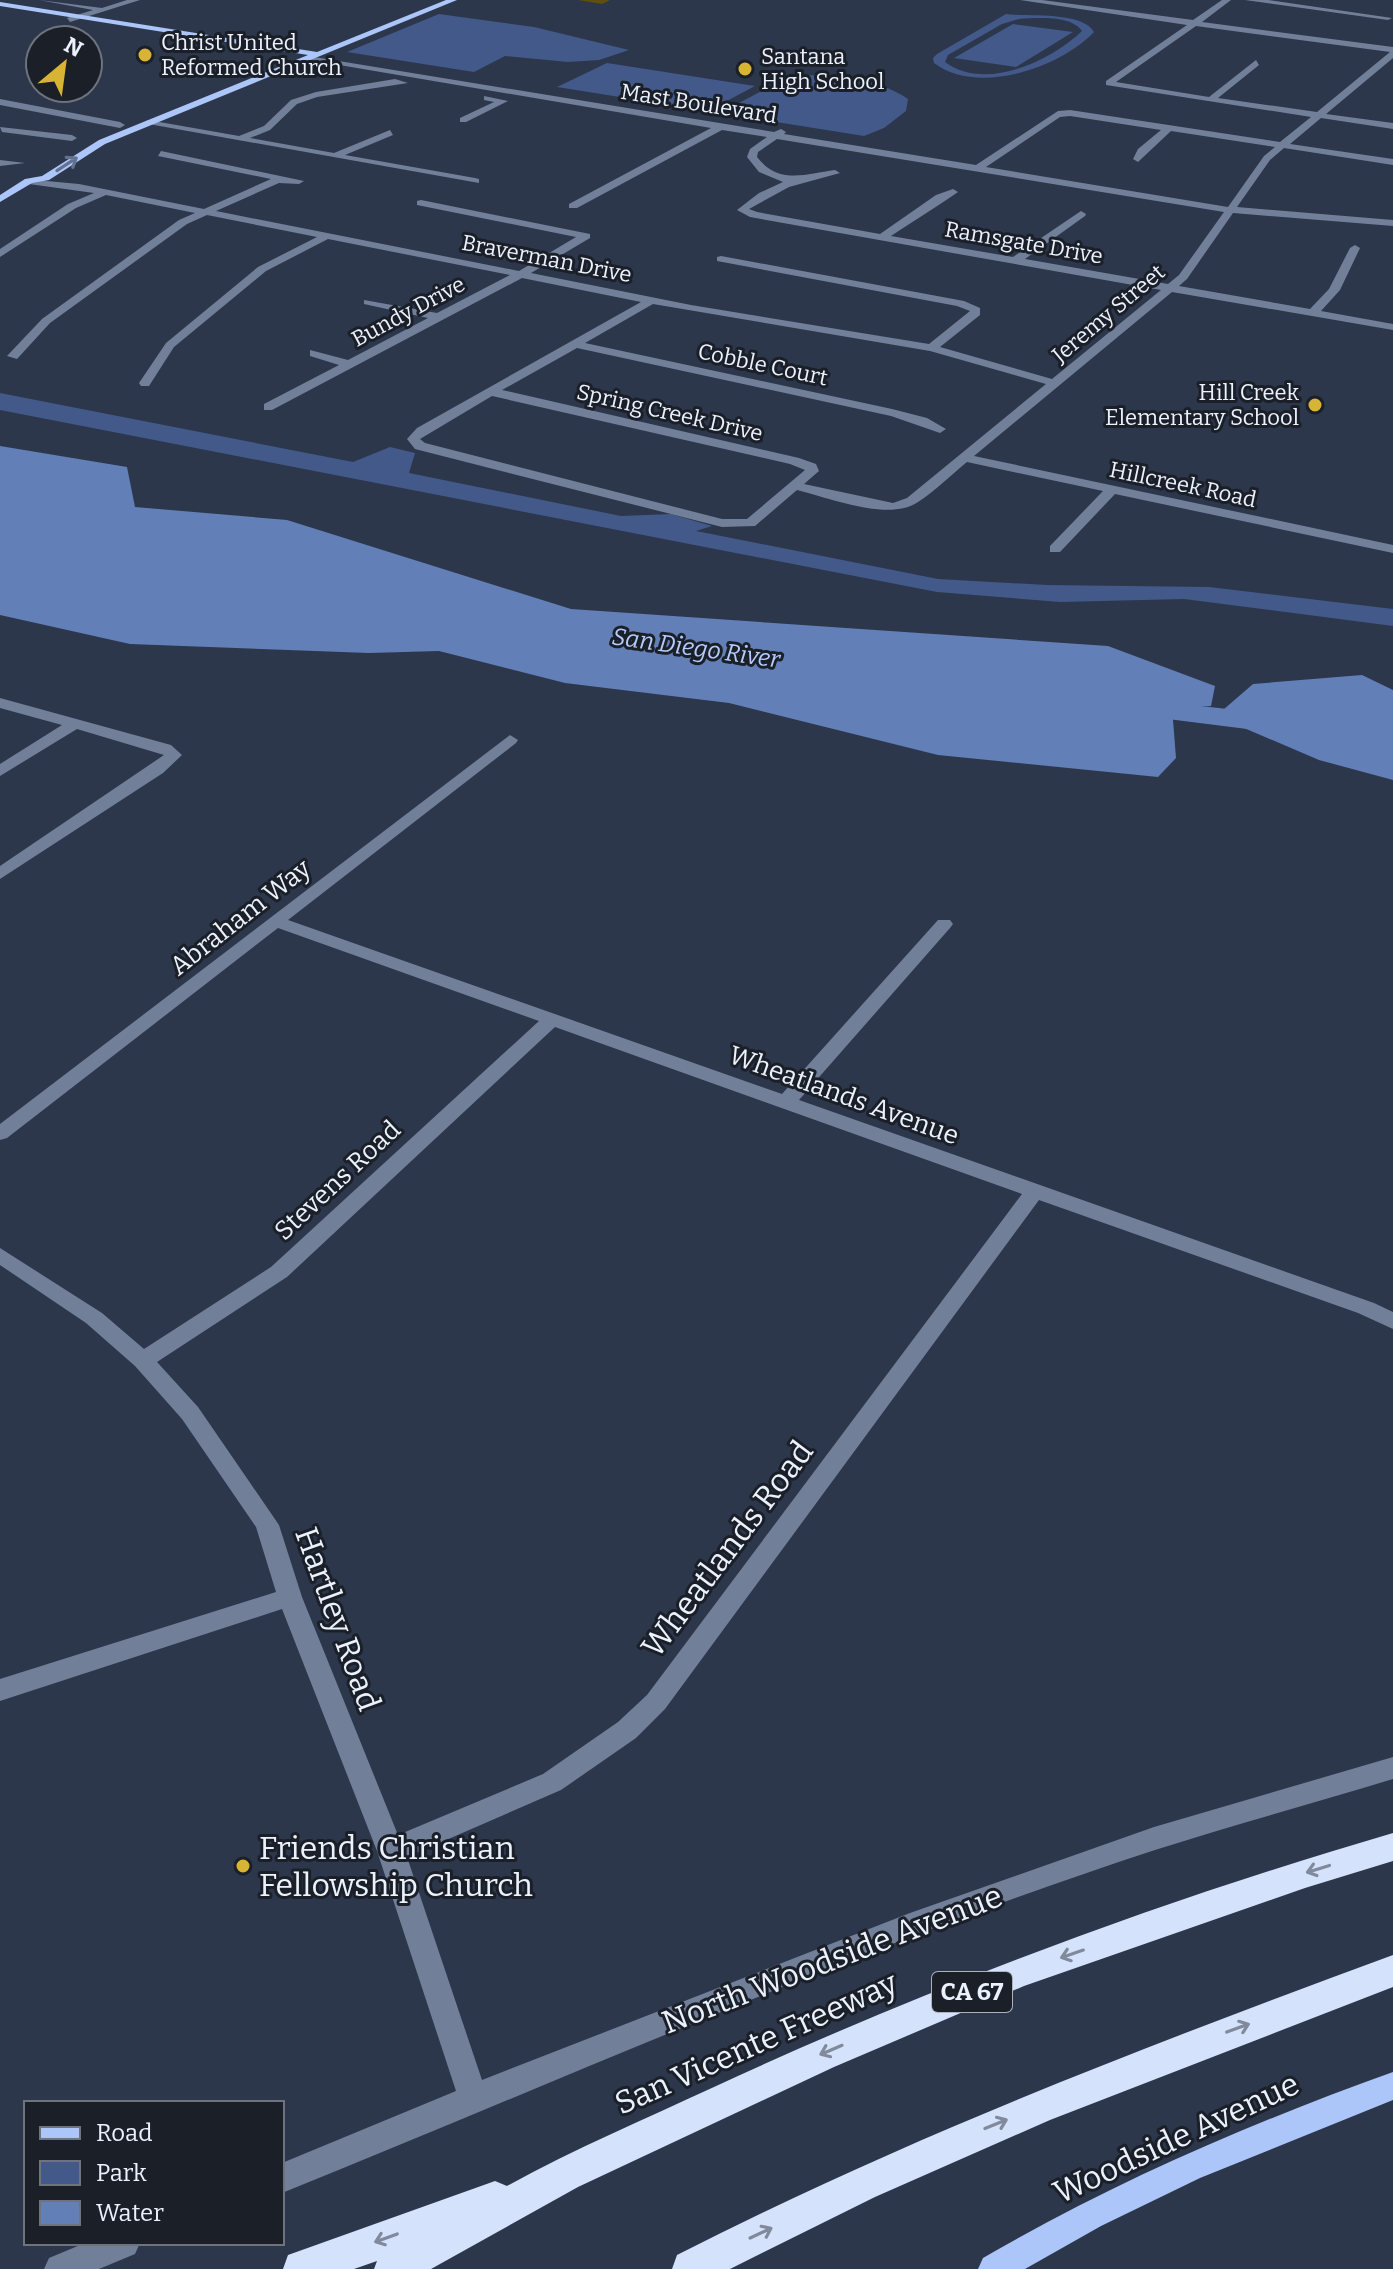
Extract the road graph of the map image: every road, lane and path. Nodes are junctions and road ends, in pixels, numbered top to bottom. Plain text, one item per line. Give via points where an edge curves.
1 (43, 0) edge
2 (136, 0) edge
3 (434, 0) edge
4 (453, 0) edge
5 (1024, 0) edge
6 (1227, 0) edge
7 (1249, 0) edge
8 (0, 6) edge
9 (100, 9) junction
10 (75, 18) junction
11 (1388, 18) dead end
12 (1195, 23) junction
13 (1393, 52) edge
14 (309, 55) junction
15 (292, 56) junction
16 (1256, 63) dead end
17 (519, 93) junction
18 (1210, 100) junction
19 (503, 101) junction
20 (0, 102) edge
21 (41, 110) junction
22 (1318, 116) junction
23 (463, 120) dead end
24 (148, 123) junction
25 (725, 124) junction
26 (120, 125) junction
27 (1393, 126) edge
28 (1169, 128) junction
29 (1, 130) edge
30 (390, 133) dead end
31 (780, 133) junction
32 (240, 139) junction
33 (72, 142) joint
34 (1281, 145) junction
35 (94, 146) junction
36 (161, 154) dead end
37 (335, 156) junction
38 (1138, 159) dead end
39 (1393, 162) edge
40 (0, 163) edge
41 (20, 163) dead end
42 (981, 166) junction
43 (36, 168) dead end
44 (835, 173) dead end
45 (278, 180) junction
46 (29, 181) junction
47 (299, 181) dead end
48 (475, 181) dead end
49 (792, 182) junction
50 (105, 192) junction
51 (953, 192) dead end
52 (0, 199) edge
53 (421, 203) dead end
54 (573, 206) dead end
55 (1233, 206) junction
56 (207, 212) junction
57 (1081, 214) dead end
58 (1393, 214) edge
59 (1393, 223) edge
60 (327, 236) junction
61 (882, 237) junction
62 (1355, 248) dead end
63 (0, 254) edge
64 (721, 259) dead end
65 (1015, 261) junction
66 (521, 274) junction
67 (1170, 288) junction
68 (652, 300) junction
69 (368, 302) dead end
70 (1313, 313) junction
71 (438, 317) junction
72 (1393, 327) edge
73 (576, 344) junction
74 (931, 348) junction
75 (314, 353) dead end
76 (13, 356) dead end
77 (349, 364) junction
78 (145, 383) dead end
79 (1054, 383) junction
80 (493, 392) junction
81 (268, 407) dead end
82 (940, 429) dead end
83 (964, 458) junction
84 (796, 486) junction
85 (1112, 490) junction
86 (1055, 549) dead end
87 (1393, 549) edge
88 (0, 703) edge
89 (76, 723) junction
90 (510, 740) dead end
91 (0, 771) edge
92 (0, 874) edge
93 (277, 922) junction
94 (944, 924) dead end
95 (553, 1019) junction
96 (786, 1102) junction
97 (0, 1134) edge
98 (1035, 1191) junction
99 (0, 1255) edge
100 (1393, 1321) edge
101 (143, 1360) junction
102 (290, 1597) junction
103 (0, 1690) edge
104 (1393, 1768) edge
105 (1393, 1847) edge
106 (391, 1851) junction
107 (1393, 1971) edge
108 (1393, 2086) edge
109 (473, 2098) junction
110 (565, 2174) junction
111 (284, 2177) edge
112 (119, 2245) edge
113 (60, 2269) edge
114 (302, 2269) edge
115 (393, 2269) edge
116 (691, 2269) edge
117 (994, 2269) edge

1 - 9 street
2 - 9 street
3 - 14 main road
4 - 14 main road
5 - 12 street
6 - 12 street
7 - 11 street
8 - 10 main road, Mast Boulevard
9 - 10 street
10 - 14 main road, Mast Boulevard
10 - 15 main road, Mast Boulevard
12 - 13 street
12 - 18 street via 1109,83
13 - 22 street, Jeremy Street
14 - 15 main road, Mast Boulevard
14 - 17 street, Mast Boulevard
14 - 24 main road
14 - 25 street, Mast Boulevard
15 - 26 main road
16 - 18 street
17 - 19 street
17 - 25 street, Mast Boulevard
18 - 22 street
19 - 23 street
19 - 32 street via 395,82 294,102 267,128
20 - 21 street
21 - 26 street
21 - 29 street
22 - 27 street
22 - 34 street, Jeremy Street
24 - 32 street
24 - 35 main road
25 - 31 street, Mast Boulevard
25 - 54 street
26 - 33 main road
26 - 35 main road via 126,127
28 - 34 street
28 - 38 street
28 - 42 street via 1064,113
29 - 33 street
30 - 37 street
31 - 42 street, Mast Boulevard
31 - 49 street via 753,151 753,161
32 - 37 street
34 - 39 street
34 - 55 street, Jeremy Street
46 -> 35 main road via 45,178
36 - 45 street
37 - 48 street
40 - 41 street
42 - 55 street, Mast Boulevard
43 - 46 main road via 26,175
44 - 49 street
45 - 47 street
45 - 56 street
46 - 50 street, Braverman Drive
46 - 52 main road
49 - 61 street, Ramsgate Drive via 742,210
50 - 56 street, Braverman Drive
50 - 63 street via 72,206
51 - 61 street
53 - 66 street, Bundy Drive via 586,236
55 - 58 street, Mast Boulevard
55 - 59 street, Mast Boulevard
55 - 67 street, Jeremy Street via 1190,269
56 - 60 street, Braverman Drive
56 - 76 street via 183,222 46,321
57 - 65 street
60 - 66 street, Braverman Drive
60 - 78 street via 262,269 170,345
61 - 65 street, Ramsgate Drive
62 - 70 street via 1334,290
64 - 74 street via 976,310
65 - 67 street, Ramsgate Drive
66 - 68 street, Braverman Drive
66 - 71 street, Bundy Drive
67 - 70 street, Ramsgate Drive
67 - 79 street, Jeremy Street
68 - 73 street
68 - 74 street, Braverman Drive
69 - 71 street
70 - 72 street, Ramsgate Drive
71 - 77 street, Bundy Drive
73 - 80 street
73 - 82 street, Cobble Court via 907,417
74 - 79 street, Braverman Drive
75 - 77 street
77 - 81 street, Bundy Drive
79 - 83 street, Jeremy Street
80 - 84 street, Spring Creek Drive via 811,467
80 - 84 street via 413,439 420,446 722,523 750,523
83 - 84 street, Jeremy Street via 905,505 880,506
83 - 85 street, Hillcreek Road
85 - 86 street
85 - 87 street, Hillcreek Road
88 - 89 street
89 - 91 street
89 - 92 street via 174,755
90 - 93 street, Abraham Way
93 - 95 street, Wheatlands Avenue
93 - 97 street, Abraham Way
94 - 96 street
95 - 96 street, Wheatlands Avenue
95 - 101 street, Stevens Road via 279,1272
96 - 98 street, Wheatlands Avenue
98 - 100 street, Wheatlands Avenue
98 - 106 street, Wheatlands Road via 656,1702 627,1730 552,1782
99 - 101 street, Hartley Road via 94,1318
101 - 102 street, Hartley Road via 190,1413 267,1525
102 - 103 street
102 - 106 street, Hartley Road
104 - 109 street, North Woodside Avenue via 1154,1839 953,1910
105 -> 110 highway, San Vicente Freeway / CA 67 via 1016,1973 821,2055
106 - 109 street, Hartley Road
116 -> 107 highway via 964,2137 1172,2052
108 - 117 main road, Woodside Avenue via 1286,2123 1050,2236
109 - 111 street, North Woodside Avenue
110 -> 114 highway
110 - 115 highway, San Vicente Freeway / CA 67
112 - 113 street

